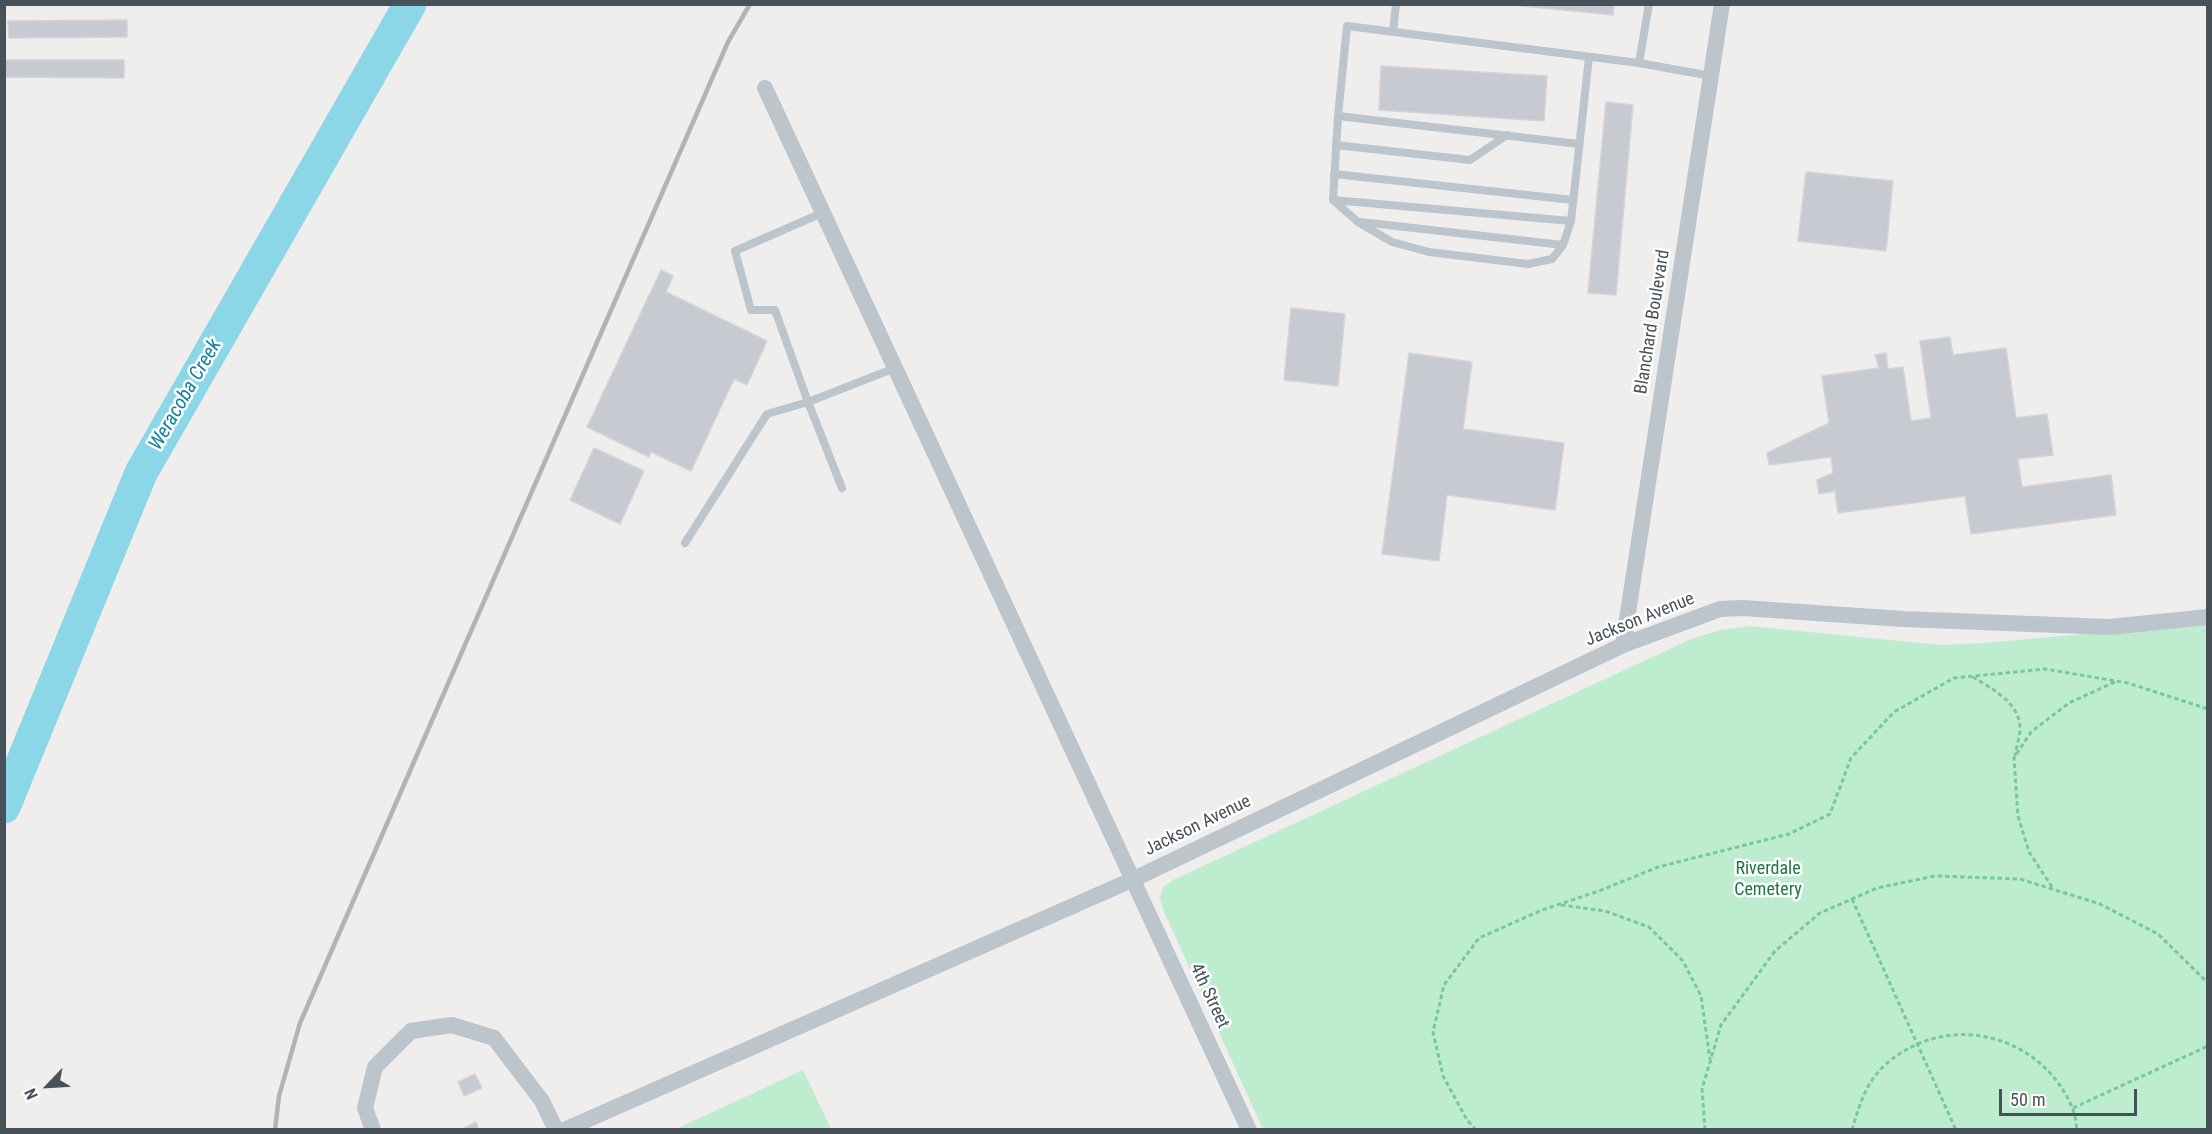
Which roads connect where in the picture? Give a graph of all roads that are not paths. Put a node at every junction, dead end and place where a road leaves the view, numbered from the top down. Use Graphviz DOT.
graph roads {
  1 [pos="1396,4"];
  2 [pos="1649,4"];
  3 [pos="1722,4"];
  4 [pos="1393,32"];
  5 [pos="1589,57"];
  6 [pos="1639,63"];
  7 [pos="1711,76"];
  8 [pos="765,88"];
  9 [pos="1338,116"];
  10 [pos="1507,135"];
  11 [pos="1579,144"];
  12 [pos="1336,145"];
  13 [pos="1334,174"];
  14 [pos="1333,200"];
  15 [pos="1573,200"];
  16 [pos="822,213"];
  17 [pos="1571,221"];
  18 [pos="1358,222"];
  19 [pos="1563,245"];
  20 [pos="896,368"];
  21 [pos="808,402"];
  22 [pos="842,488"];
  23 [pos="685,543"];
  24 [pos="2208,617"];
  25 [pos="1623,645"];
  26 [pos="1134,879"];
  27 [pos="373,1130"];
  28 [pos="556,1130"];
  29 [pos="564,1130"];
  30 [pos="1249,1130"];
  1 -- 4 [label="lane"];
  2 -- 6 [label="lane"];
  3 -- 7 [label="street, Blanchard Boulevard"];
  4 -- 5 [label="lane"];
  4 -- 9 [label="lane"];
  5 -- 6 [label="lane"];
  5 -- 11 [label="lane"];
  6 -- 7 [label="lane"];
  7 -- 25 [label="street, Blanchard Boulevard"];
  8 -- 16 [label="street, 4th Street"];
  9 -- 10 [label="lane"];
  9 -- 12 [label="lane"];
  10 -- 11 [label="lane"];
  10 -- 12 [label="lane"];
  11 -- 15 [label="lane"];
  12 -- 13 [label="lane"];
  13 -- 14 [label="lane"];
  13 -- 15 [label="lane"];
  14 -- 17 [label="lane"];
  14 -- 18 [label="lane"];
  15 -- 17 [label="lane"];
  16 -- 20 [label="street, 4th Street"];
  16 -- 21 [label="lane"];
  17 -- 19 [label="lane"];
  18 -- 19 [label="lane"];
  18 -- 19 [label="lane"];
  20 -- 21 [label="lane"];
  20 -- 26 [label="street, 4th Street"];
  21 -- 22 [label="lane"];
  21 -- 23 [label="lane"];
  24 -- 25 [label="street, Jackson Avenue"];
  25 -- 26 [label="street, Jackson Avenue"];
  26 -- 29 [label="street, Jackson Avenue"];
  26 -- 30 [label="street, 4th Street"];
  27 -- 28 [label="street"];
}
